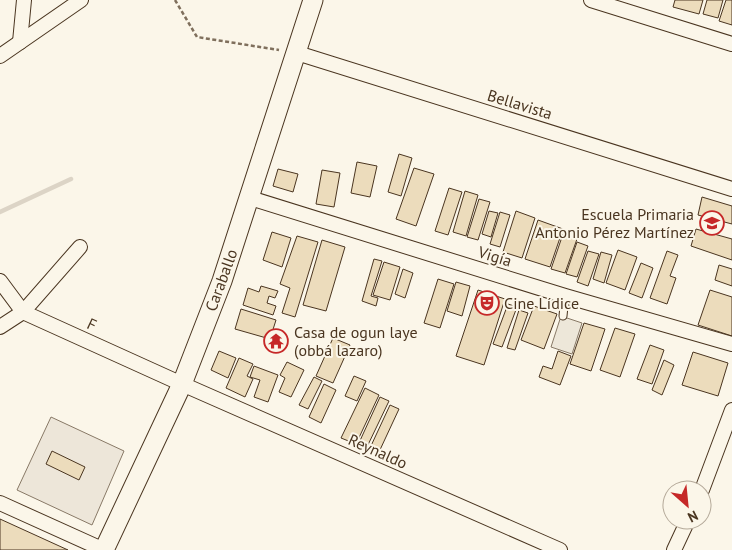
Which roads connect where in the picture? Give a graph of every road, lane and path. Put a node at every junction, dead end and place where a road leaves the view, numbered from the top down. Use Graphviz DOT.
graph roads {
  1 [pos="24,0"];
  2 [pos="80,0"];
  3 [pos="175,0"];
  4 [pos="314,0"];
  5 [pos="591,0"];
  6 [pos="20,42"];
  7 [pos="732,44"];
  8 [pos="297,53"];
  9 [pos="0,56"];
  10 [pos="732,189"];
  11 [pos="250,198"];
  12 [pos="80,247"];
  13 [pos="0,281"];
  14 [pos="565,296"];
  15 [pos="23,312"];
  16 [pos="563,316"];
  17 [pos="0,327"];
  18 [pos="732,344"];
  19 [pos="182,384"];
  20 [pos="732,410"];
  21 [pos="706,480"];
  22 [pos="0,503"];
  23 [pos="683,530"];
  24 [pos="104,550"];
  25 [pos="560,550"];
  26 [pos="674,550"];
  1 -- 6 [label="street"];
  2 -- 6 [label="street"];
  3 -- 8 [label="path"];
  4 -- 8 [label="street, Caraballo"];
  5 -- 7 [label="street"];
  6 -- 9 [label="street"];
  8 -- 10 [label="street, Bellavista"];
  8 -- 11 [label="street, Caraballo"];
  11 -- 14 [label="street, Vigía"];
  11 -- 19 [label="street, Caraballo"];
  12 -- 15 [label="street"];
  13 -- 15 [label="street, F"];
  14 -- 16 [label="lane"];
  14 -- 18 [label="street, Vigía"];
  15 -- 17 [label="street"];
  15 -- 19 [label="street, F"];
  19 -- 24 [label="street, Caraballo"];
  19 -- 25 [label="street, Reynaldo"];
  20 -- 21 [label="street"];
  22 -- 24 [label="street"];
  23 -- 26 [label="street"];
}
